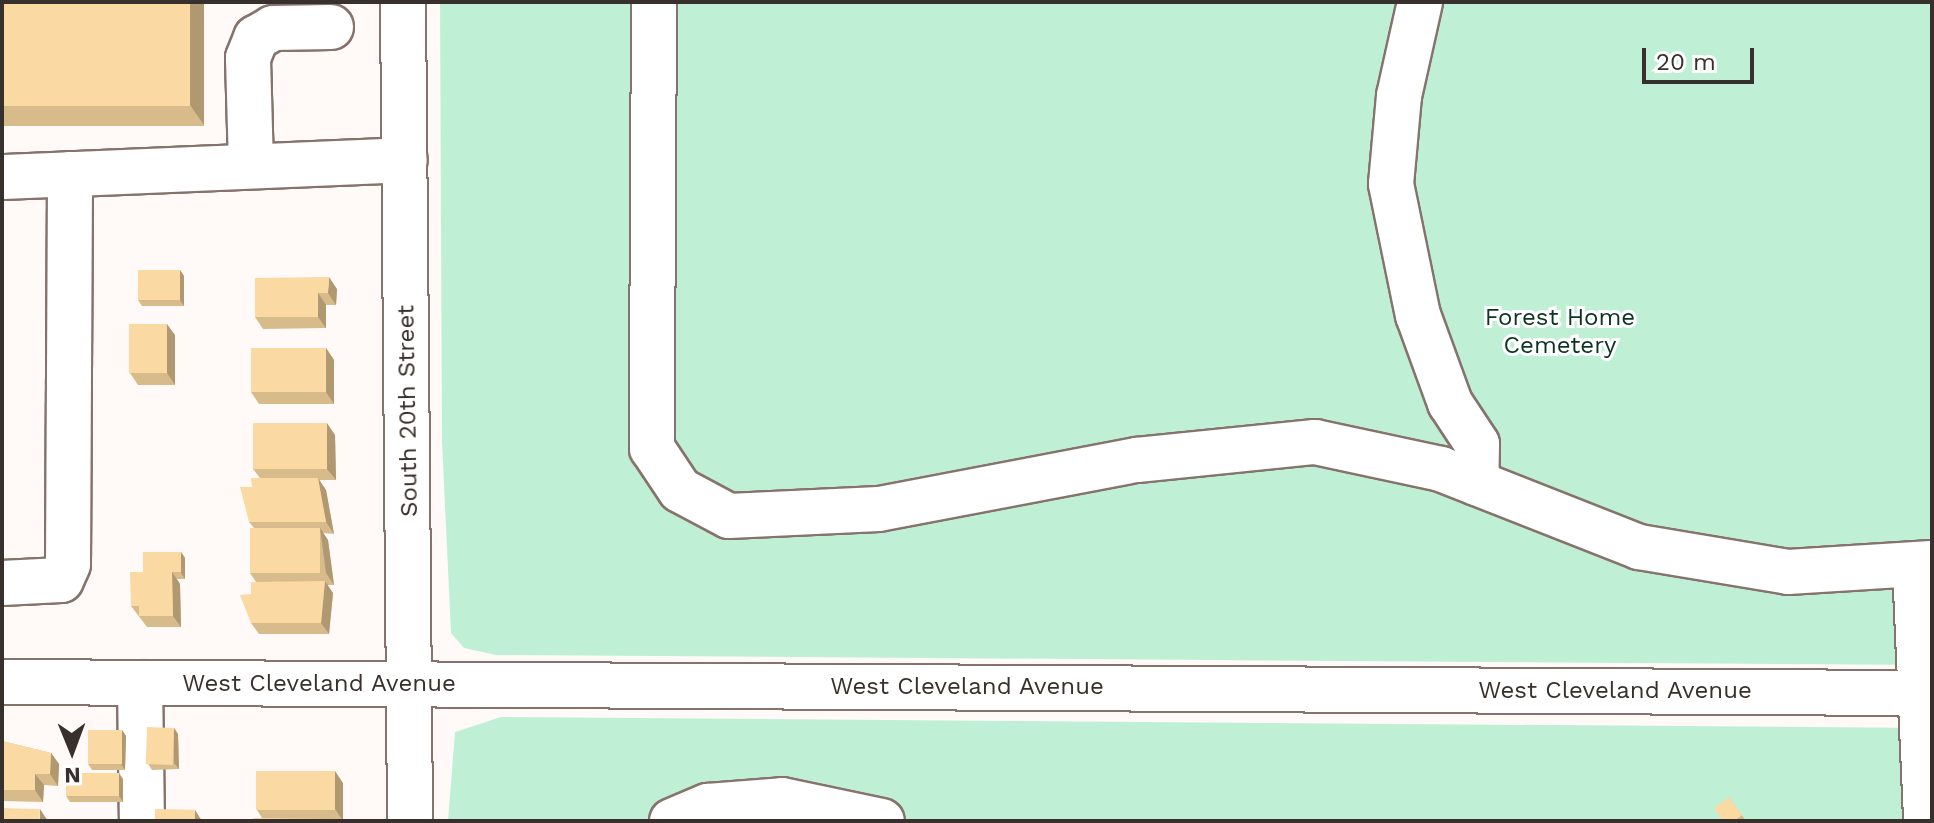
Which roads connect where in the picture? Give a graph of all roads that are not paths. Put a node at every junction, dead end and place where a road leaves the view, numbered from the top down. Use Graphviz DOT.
graph roads {
  1 [pos="403,2"];
  2 [pos="654,2"];
  3 [pos="1420,2"];
  4 [pos="331,27"];
  5 [pos="405,160"];
  6 [pos="251,166"];
  7 [pos="70,174"];
  8 [pos="2,177"];
  9 [pos="1476,483"];
  10 [pos="1924,564"];
  11 [pos="2,583"];
  12 [pos="2,682"];
  13 [pos="140,683"];
  14 [pos="410,684"];
  15 [pos="1925,693"];
  16 [pos="142,821"];
  17 [pos="410,821"];
  18 [pos="672,821"];
  19 [pos="882,821"];
  20 [pos="1926,821"];
  1 -- 5 [label="street, South 20th Street"];
  2 -- 9 [label="street"];
  3 -- 9 [label="street"];
  4 -- 6 [label="street"];
  5 -- 6 [label="street"];
  5 -- 14 [label="street, South 20th Street"];
  6 -- 7 [label="street"];
  7 -- 8 [label="street"];
  7 -- 11 [label="street"];
  9 -- 10 [label="street"];
  10 -- 15 [label="street"];
  12 -- 13 [label="street, West Cleveland Avenue"];
  13 -- 14 [label="street, West Cleveland Avenue"];
  13 -- 16 [label="street"];
  14 -- 15 [label="street, West Cleveland Avenue"];
  14 -- 17 [label="street, South 20th Street"];
  15 -- 20 [label="street"];
  18 -- 19 [label="street"];
}
